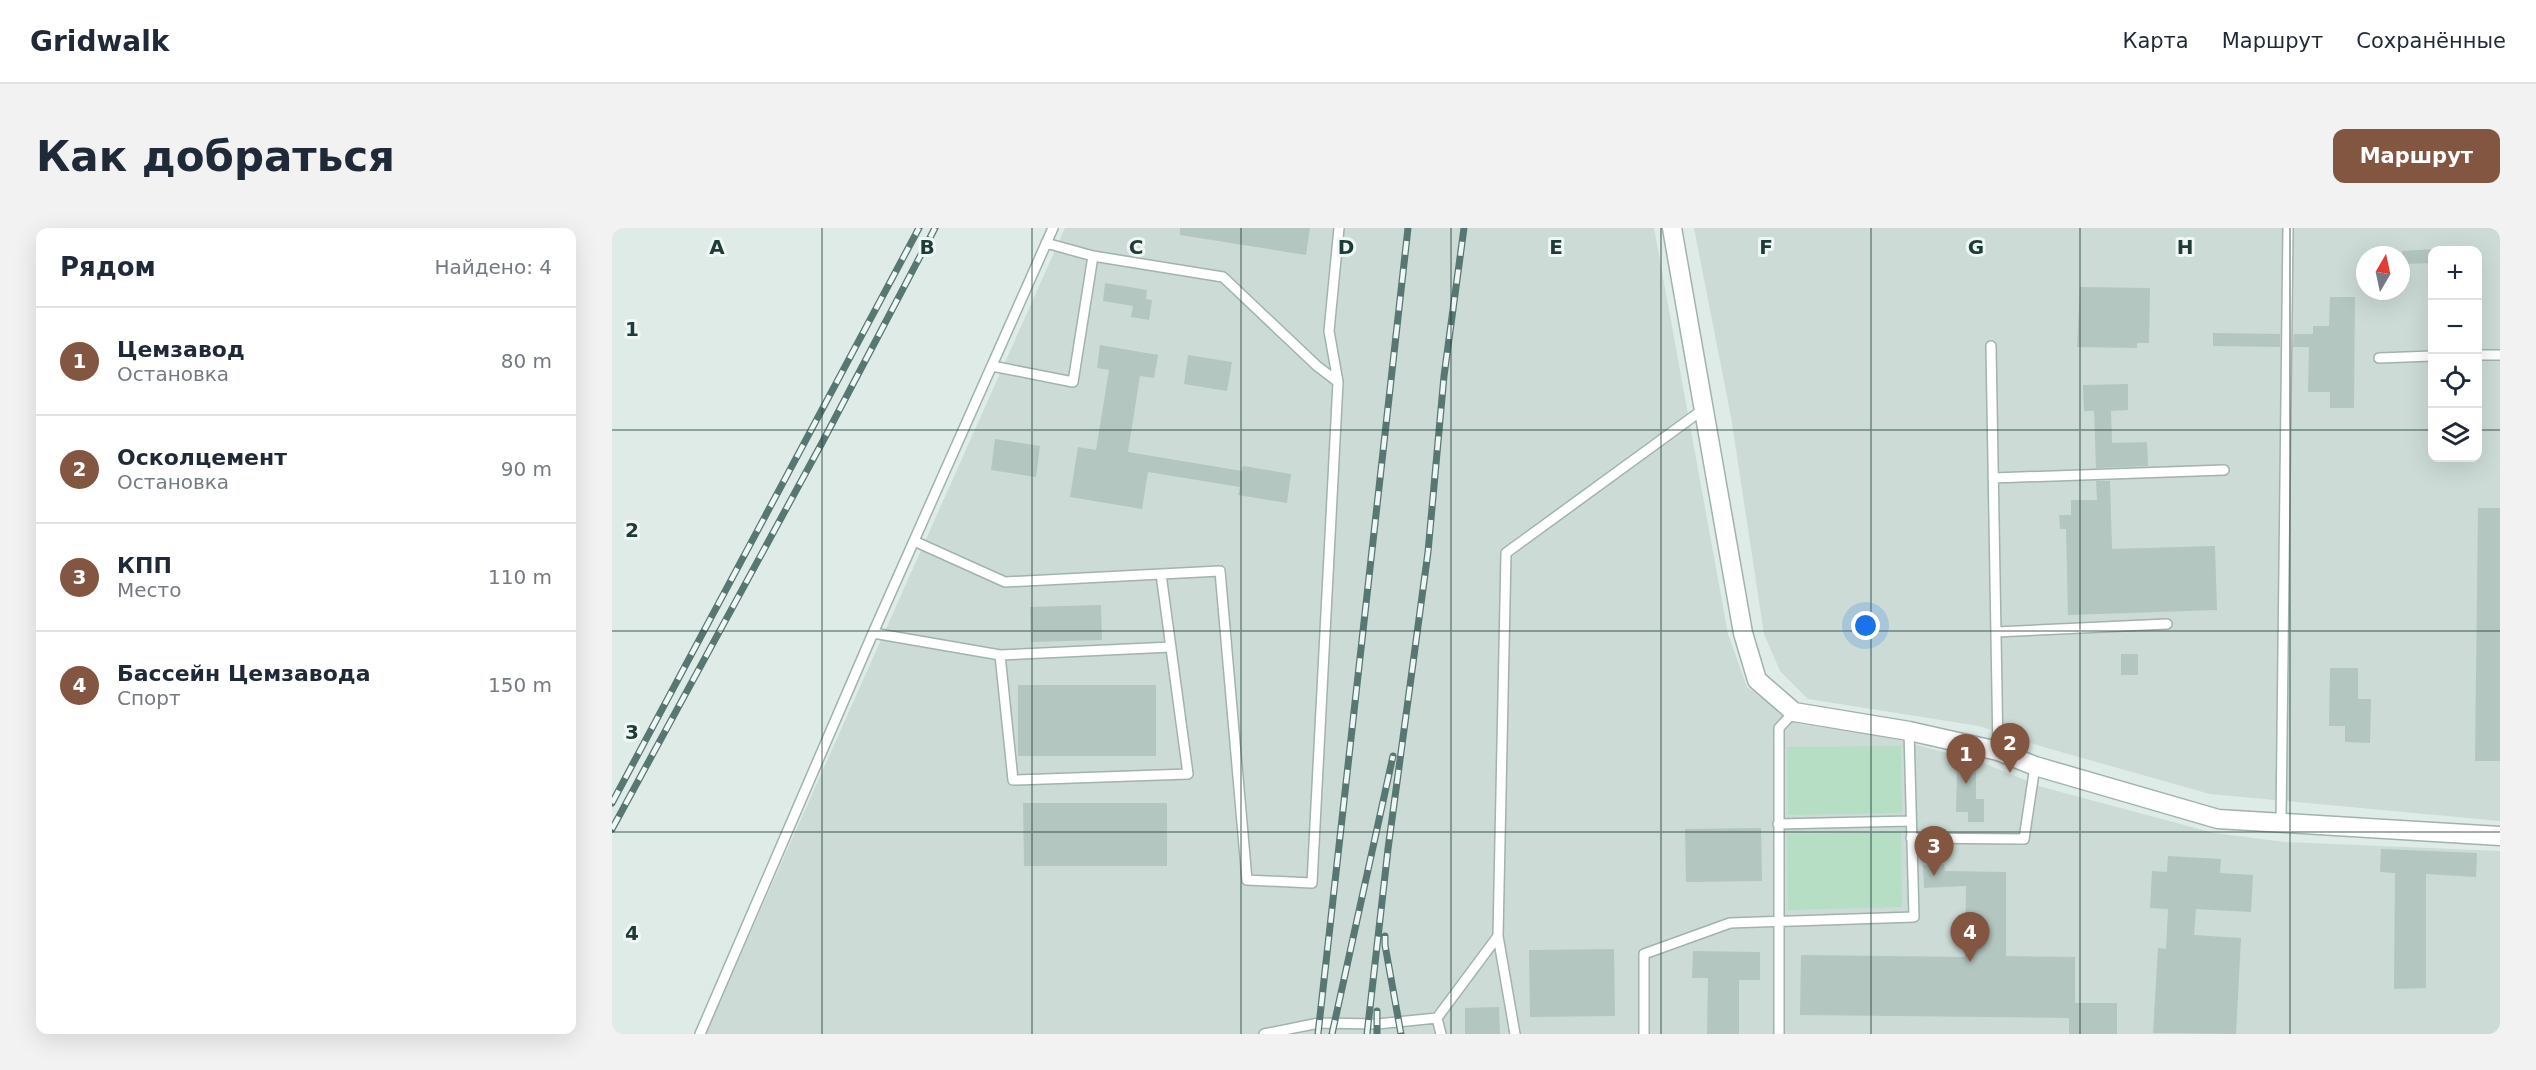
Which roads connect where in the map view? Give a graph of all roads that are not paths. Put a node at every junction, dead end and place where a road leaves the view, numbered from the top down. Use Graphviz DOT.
graph roads {
  1 [pos="1053,228"];
  2 [pos="1339,228"];
  3 [pos="1671,228"];
  4 [pos="2288,228"];
  5 [pos="1046,243"];
  6 [pos="1093,256"];
  7 [pos="1991,346"];
  8 [pos="2482,355"];
  9 [pos="2500,355"];
  10 [pos="2428,356"];
  11 [pos="2379,358"];
  12 [pos="992,366"];
  13 [pos="1338,382"];
  14 [pos="1705,408"];
  15 [pos="2224,470"];
  16 [pos="1993,478"];
  17 [pos="914,541"];
  18 [pos="1161,574"];
  19 [pos="2167,624"];
  20 [pos="1996,632"];
  21 [pos="873,633"];
  22 [pos="1171,647"];
  23 [pos="1000,655"];
  24 [pos="1794,712"];
  25 [pos="1909,730"];
  26 [pos="1998,752"];
  27 [pos="2035,766"];
  28 [pos="1910,821"];
  29 [pos="2281,822"];
  30 [pos="1778,824"];
  31 [pos="2500,836"];
  32 [pos="1911,838"];
  33 [pos="1778,921"];
  34 [pos="1498,936"];
  35 [pos="1437,1018"];
  36 [pos="700,1034"];
  37 [pos="1264,1034"];
  38 [pos="1441,1034"];
  39 [pos="1515,1034"];
  40 [pos="1644,1034"];
  41 [pos="1779,1034"];
  1 -- 5 [label="lane"];
  2 -- 13 [label="lane"];
  3 -- 14 [label="street"];
  4 -- 29 [label="lane"];
  5 -- 6 [label="lane"];
  5 -- 12 [label="lane"];
  6 -- 12 [label="lane"];
  6 -- 13 [label="lane"];
  7 -- 16 [label="lane"];
  8 -- 9 [label="lane"];
  10 -- 11 [label="lane"];
  12 -- 17 [label="lane"];
  13 -- 18 [label="lane"];
  14 -- 24 [label="street"];
  14 -- 34 [label="lane"];
  15 -- 16 [label="lane"];
  16 -- 20 [label="lane"];
  17 -- 18 [label="lane"];
  17 -- 21 [label="lane"];
  18 -- 22 [label="lane"];
  19 -- 20 [label="lane"];
  20 -- 26 [label="lane"];
  21 -- 23 [label="lane"];
  21 -- 36 [label="lane"];
  22 -- 23 [label="lane"];
  22 -- 23 [label="lane"];
  24 -- 25 [label="street"];
  24 -- 30 [label="lane"];
  25 -- 26 [label="street"];
  25 -- 28 [label="lane"];
  26 -- 27 [label="street"];
  27 -- 29 [label="street"];
  27 -- 32 [label="lane"];
  28 -- 30 [label="lane"];
  28 -- 32 [label="lane"];
  29 -- 31 [label="street"];
  30 -- 33 [label="lane"];
  32 -- 33 [label="lane"];
  33 -- 40 [label="lane"];
  33 -- 41 [label="lane"];
  34 -- 35 [label="lane"];
  34 -- 39 [label="lane"];
  35 -- 37 [label="lane"];
  35 -- 38 [label="lane"];
}
